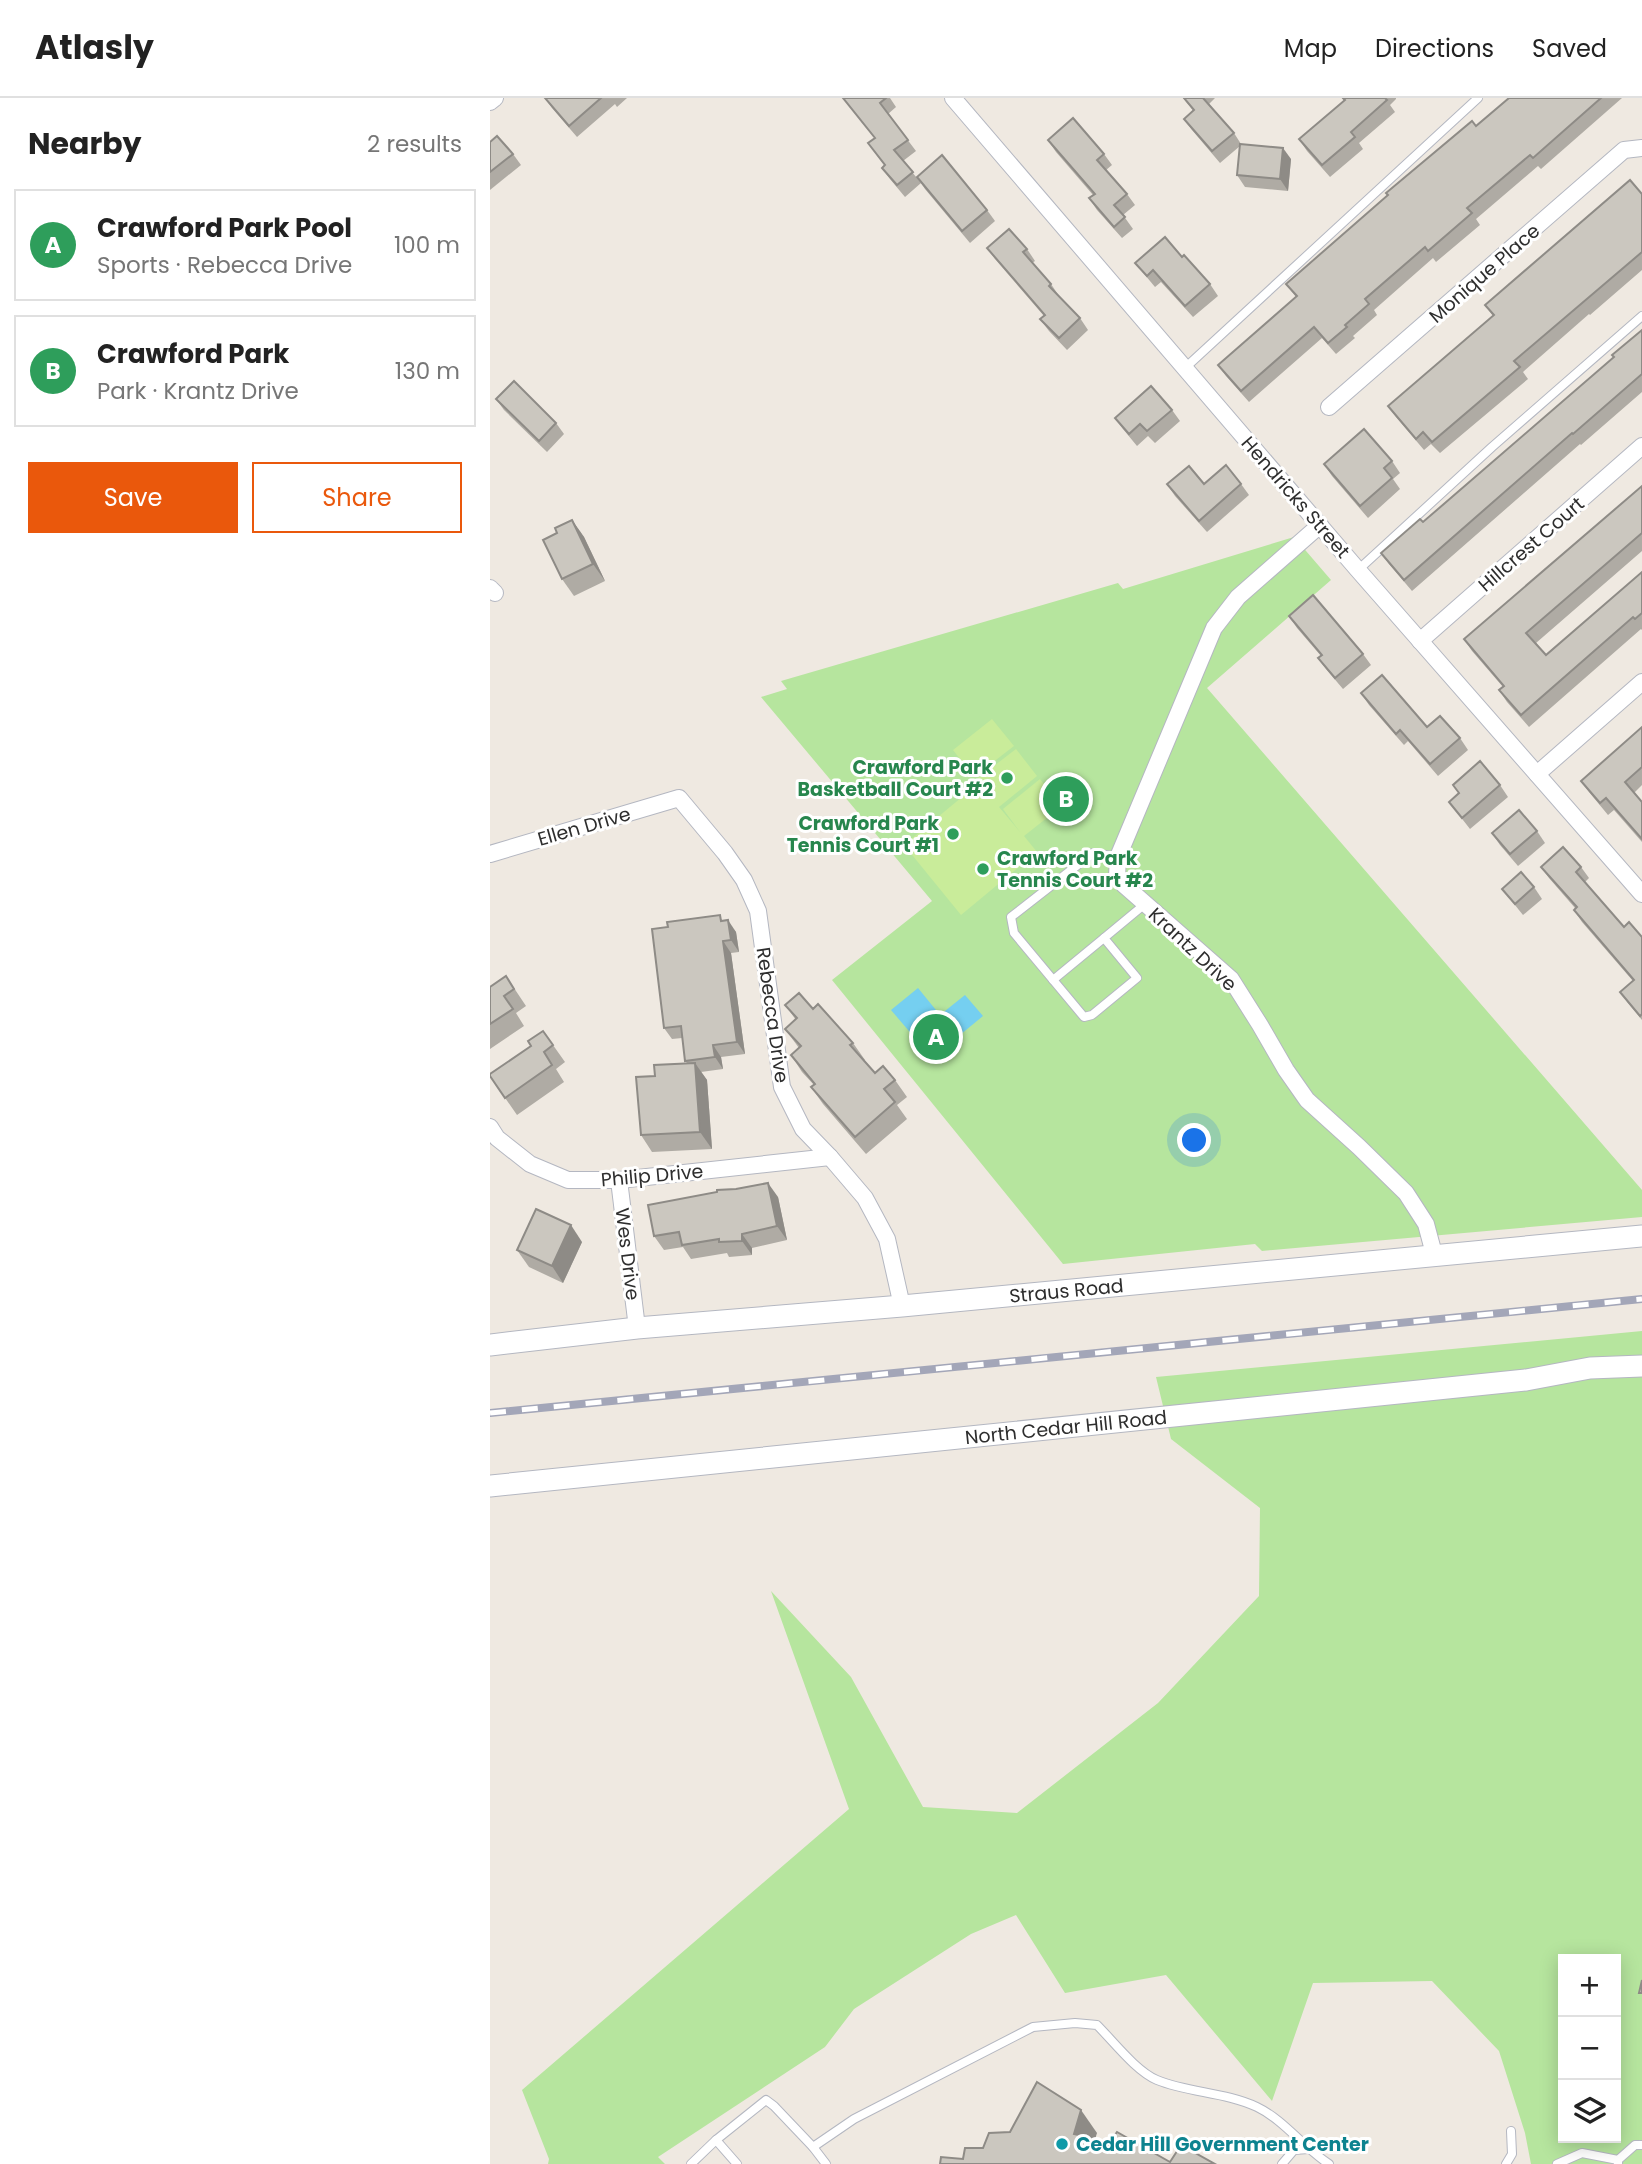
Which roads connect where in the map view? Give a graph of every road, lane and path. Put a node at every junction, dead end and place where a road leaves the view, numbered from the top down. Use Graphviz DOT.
graph roads {
  1 [pos="495,98"];
  2 [pos="953,98"];
  3 [pos="1478,98"];
  4 [pos="490,102"];
  5 [pos="1642,148"];
  6 [pos="1642,316"];
  7 [pos="1185,368"];
  8 [pos="1329,407"];
  9 [pos="1642,446"];
  10 [pos="1320,525"];
  11 [pos="1358,570"];
  12 [pos="1420,641"];
  13 [pos="1642,682"];
  14 [pos="1537,774"];
  15 [pos="679,798"];
  16 [pos="490,854"];
  17 [pos="1118,857"];
  18 [pos="1642,894"];
  19 [pos="1145,904"];
  20 [pos="1104,938"];
  21 [pos="1053,980"];
  22 [pos="490,1127"];
  23 [pos="831,1157"];
  24 [pos="619,1180"];
  25 [pos="1642,1236"];
  26 [pos="1434,1254"];
  27 [pos="902,1306"];
  28 [pos="637,1328"];
  29 [pos="490,1345"];
  30 [pos="1642,1366"];
  31 [pos="490,1486"];
  32 [pos="1511,2131"];
  33 [pos="716,2140"];
  34 [pos="1642,2145"];
  35 [pos="813,2147"];
  36 [pos="1309,2150"];
  37 [pos="1618,2162"];
  38 [pos="691,2164"];
  39 [pos="737,2164"];
  40 [pos="826,2164"];
  41 [pos="1282,2164"];
  42 [pos="1329,2164"];
  43 [pos="1506,2164"];
  44 [pos="1557,2164"];
  1 -- 4 [label="street"];
  2 -- 7 [label="street, Hendricks Street"];
  3 -- 7 [label="lane"];
  5 -- 8 [label="street, Monique Place"];
  6 -- 11 [label="lane"];
  7 -- 10 [label="street, Hendricks Street"];
  9 -- 12 [label="street, Hillcrest Court"];
  10 -- 11 [label="street, Hendricks Street"];
  10 -- 17 [label="street"];
  11 -- 12 [label="street, Hendricks Street"];
  12 -- 14 [label="street, Hendricks Street"];
  13 -- 14 [label="street"];
  14 -- 18 [label="street, Hendricks Street"];
  15 -- 16 [label="street, Ellen Drive"];
  15 -- 23 [label="street, Rebecca Drive"];
  17 -- 19 [label="street, Krantz Drive"];
  17 -- 21 [label="lane"];
  19 -- 20 [label="lane"];
  19 -- 26 [label="street, Krantz Drive"];
  20 -- 21 [label="lane"];
  20 -- 21 [label="lane"];
  22 -- 24 [label="street, Philip Drive"];
  23 -- 24 [label="street, Philip Drive"];
  23 -- 27 [label="street, Rebecca Drive"];
  24 -- 28 [label="street, Wes Drive"];
  25 -- 26 [label="street, Straus Road"];
  26 -- 27 [label="street, Straus Road"];
  27 -- 28 [label="street, Straus Road"];
  28 -- 29 [label="street, Straus Road"];
  30 -- 31 [label="street, North Cedar Hill Road"];
  32 -- 43 [label="lane"];
  33 -- 35 [label="lane"];
  33 -- 38 [label="lane"];
  33 -- 39 [label="lane"];
  34 -- 37 [label="lane"];
  35 -- 36 [label="lane"];
  35 -- 40 [label="lane"];
  36 -- 41 [label="lane"];
  36 -- 42 [label="lane"];
  37 -- 44 [label="lane"];
}
